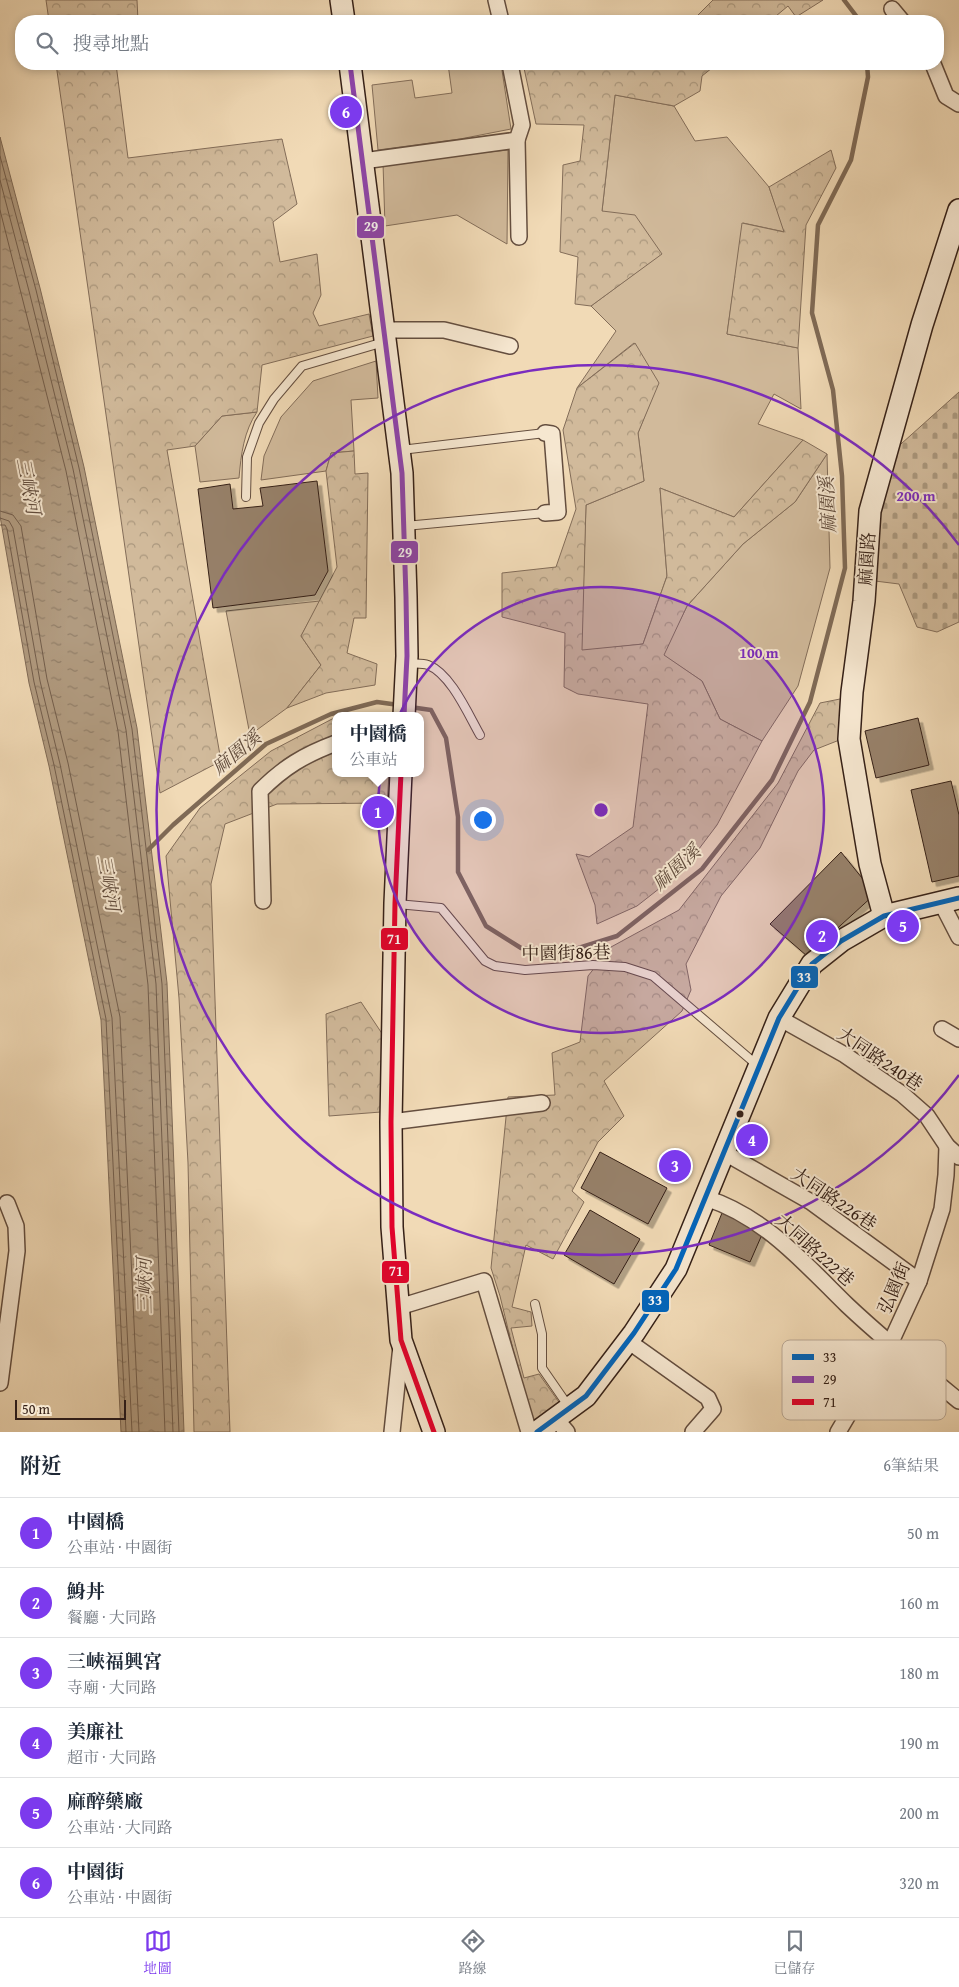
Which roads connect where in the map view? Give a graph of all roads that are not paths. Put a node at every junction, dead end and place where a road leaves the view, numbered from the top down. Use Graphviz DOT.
graph roads {
  1 [pos="341,0"];
  2 [pos="496,0"];
  3 [pos="892,9"];
  4 [pos="343,15"];
  5 [pos="500,15"];
  6 [pos="897,15"];
  7 [pos="351,70"];
  8 [pos="511,70"];
  9 [pos="935,70"];
  10 [pos="959,104"];
  11 [pos="517,140"];
  12 [pos="363,161"];
  13 [pos="959,210"];
  14 [pos="519,237"];
  15 [pos="385,336"];
  16 [pos="510,346"];
  17 [pos="545,434"];
  18 [pos="399,450"];
  19 [pos="246,497"];
  20 [pos="545,513"];
  21 [pos="404,526"];
  22 [pos="406,660"];
  23 [pos="404,712"];
  24 [pos="480,734"];
  25 [pos="332,744"];
  26 [pos="401,777"];
  27 [pos="950,900"];
  28 [pos="263,902"];
  29 [pos="395,903"];
  30 [pos="884,916"];
  31 [pos="959,938"];
  32 [pos="779,1018"];
  33 [pos="942,1030"];
  34 [pos="723,1036"];
  35 [pos="959,1039"];
  36 [pos="716,1042"];
  37 [pos="759,1067"];
  38 [pos="542,1103"];
  39 [pos="391,1122"];
  40 [pos="953,1144"];
  41 [pos="724,1153"];
  42 [pos="959,1157"];
  43 [pos="706,1198"];
  44 [pos="4,1203"];
  45 [pos="919,1281"];
  46 [pos="535,1304"];
  47 [pos="399,1307"];
  48 [pos="401,1340"];
  49 [pos="886,1340"];
  50 [pos="892,1340"];
  51 [pos="628,1341"];
  52 [pos="2,1344"];
  53 [pos="0,1383"];
  54 [pos="946,1391"];
  55 [pos="959,1402"];
  56 [pos="564,1420"];
  57 [pos="845,1420"];
  58 [pos="392,1432"];
  59 [pos="434,1432"];
  60 [pos="529,1432"];
  61 [pos="537,1432"];
  62 [pos="693,1432"];
  63 [pos="838,1432"];
  1 -- 4 [label="street"];
  2 -- 5 [label="street"];
  3 -- 6 [label="street"];
  7 -- 12 [label="street"];
  8 -- 11 [label="street"];
  9 -- 10 [label="street"];
  11 -- 12 [label="street"];
  11 -- 14 [label="street"];
  12 -- 15 [label="street"];
  13 -- 30 [label="street, 麻園路"];
  15 -- 16 [label="street"];
  15 -- 18 [label="street"];
  15 -- 19 [label="lane"];
  17 -- 18 [label="lane"];
  17 -- 20 [label="street"];
  18 -- 21 [label="street"];
  20 -- 21 [label="lane"];
  21 -- 22 [label="street"];
  22 -- 23 [label="street"];
  22 -- 24 [label="lane"];
  25 -- 28 [label="street"];
  26 -- 29 [label="street"];
  27 -- 30 [label="street"];
  27 -- 31 [label="street"];
  29 -- 34 [label="lane, 中園街86巷"];
  29 -- 39 [label="street"];
  30 -- 32 [label="street"];
  32 -- 37 [label="street"];
  32 -- 40 [label="street, 大同路240巷"];
  33 -- 35 [label="street"];
  34 -- 36 [label="lane"];
  34 -- 37 [label="lane, 中園街86巷"];
  37 -- 41 [label="street"];
  38 -- 39 [label="street"];
  39 -- 47 [label="street"];
  40 -- 42 [label="street, 大同路240巷"];
  40 -- 45 [label="street, 弘園街"];
  41 -- 43 [label="street"];
  41 -- 45 [label="street, 大同路226巷"];
  43 -- 49 [label="street, 大同路222巷"];
  43 -- 51 [label="street"];
  44 -- 52 [label="street"];
  45 -- 50 [label="street, 弘園街"];
  46 -- 56 [label="lane"];
  47 -- 48 [label="street"];
  47 -- 60 [label="street"];
  48 -- 58 [label="street"];
  48 -- 59 [label="street"];
  51 -- 56 [label="street"];
  51 -- 62 [label="street"];
  52 -- 53 [label="street"];
  54 -- 55 [label="street, 大同路222巷"];
  56 -- 61 [label="street"];
  57 -- 63 [label="street, 弘園街"];
}
